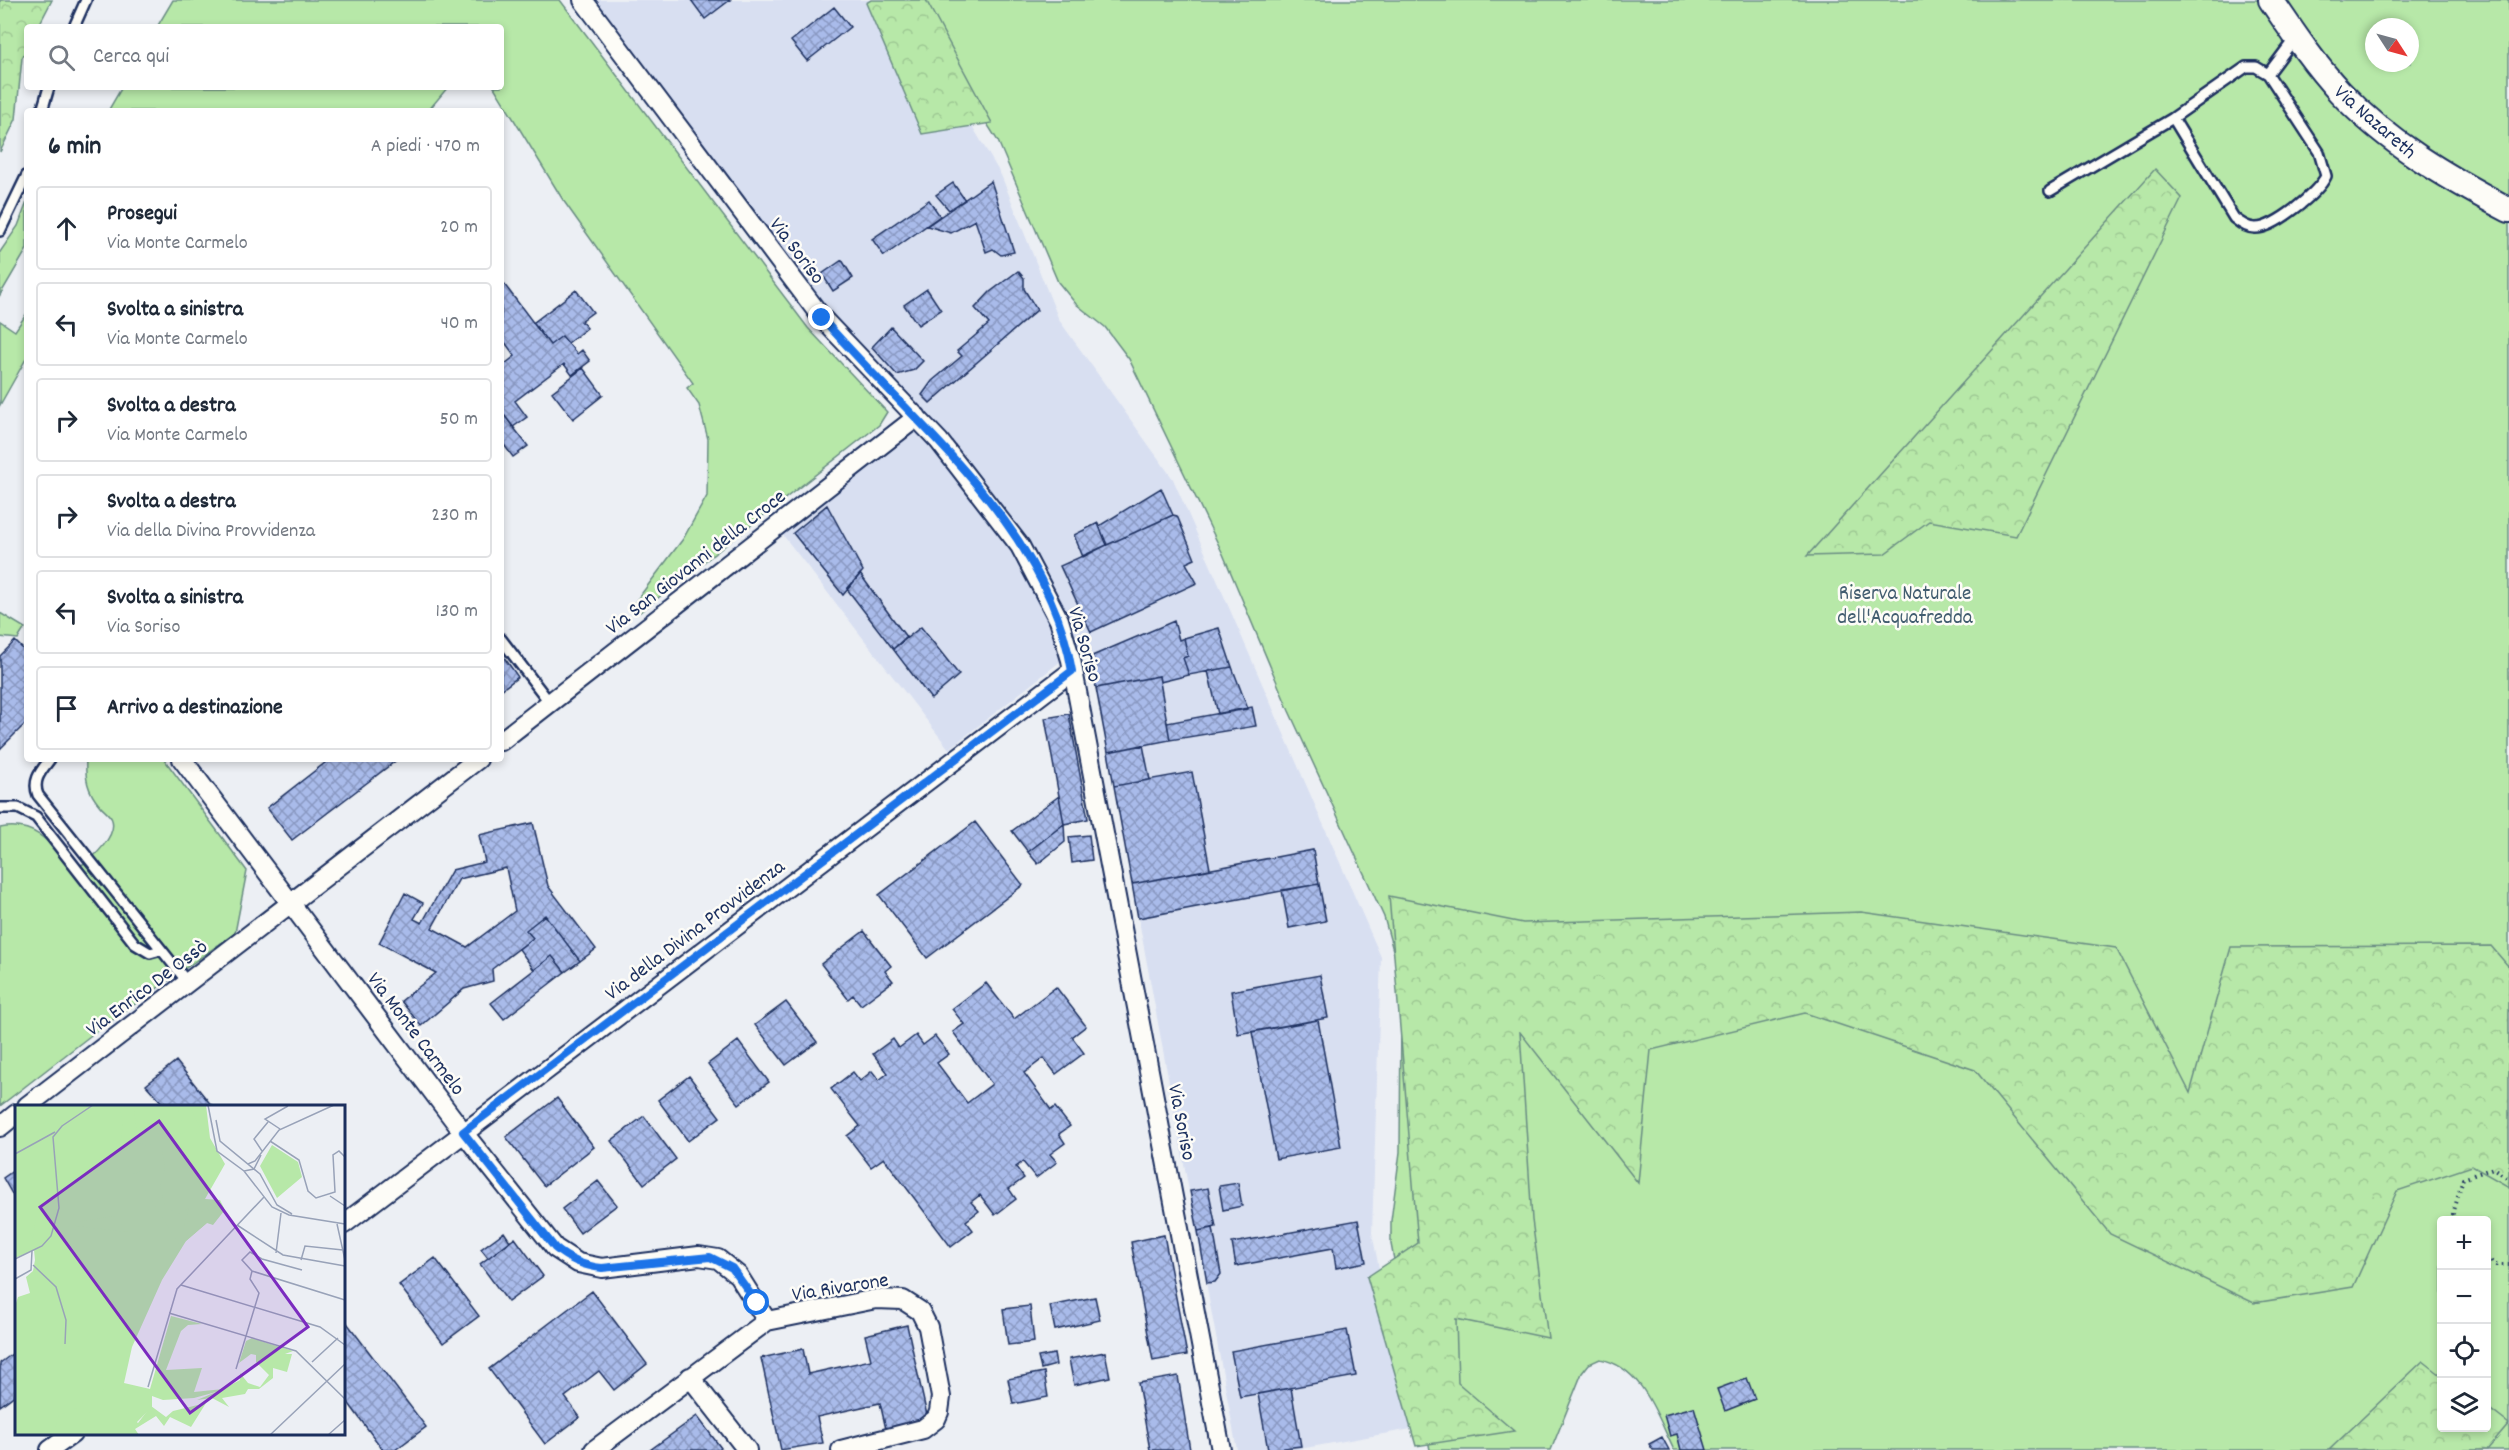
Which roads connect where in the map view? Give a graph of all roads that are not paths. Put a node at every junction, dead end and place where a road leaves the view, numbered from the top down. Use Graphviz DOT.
graph roads {
  1 [pos="86,0"];
  2 [pos="583,0"];
  3 [pos="2271,0"];
  4 [pos="75,24"];
  5 [pos="2296,36"];
  6 [pos="2268,75"];
  7 [pos="48,90"];
  8 [pos="43,108"];
  9 [pos="2173,118"];
  10 [pos="24,181"];
  11 [pos="2050,191"];
  12 [pos="2509,210"];
  13 [pos="0,231"];
  14 [pos="917,417"];
  15 [pos="504,643"];
  16 [pos="1072,671"];
  17 [pos="550,703"];
  18 [pos="504,739"];
  19 [pos="48,762"];
  20 [pos="184,762"];
  21 [pos="473,762"];
  22 [pos="0,808"];
  23 [pos="292,904"];
  24 [pos="161,950"];
  25 [pos="188,984"];
  26 [pos="30,1105"];
  27 [pos="15,1115"];
  28 [pos="0,1127"];
  29 [pos="463,1132"];
  30 [pos="345,1223"];
  31 [pos="767,1321"];
  32 [pos="690,1377"];
  33 [pos="71,1435"];
  34 [pos="50,1450"];
  35 [pos="594,1450"];
  36 [pos="747,1450"];
  37 [pos="841,1450"];
  38 [pos="1221,1450"];
  1 -- 4 [label="lane"];
  2 -- 14 [label="street, Via Soriso"];
  3 -- 5 [label="street, Via Nazareth"];
  5 -- 6 [label="lane"];
  5 -- 12 [label="street, Via Nazareth"];
  6 -- 9 [label="lane"];
  6 -- 9 [label="lane"];
  7 -- 8 [label="lane"];
  9 -- 11 [label="lane"];
  10 -- 13 [label="lane"];
  14 -- 16 [label="street, Via Soriso"];
  14 -- 17 [label="street, Via San Giovanni della Croce"];
  15 -- 17 [label="lane"];
  16 -- 29 [label="street, Via della Divina Provvidenza"];
  16 -- 38 [label="street, Via Soriso"];
  17 -- 18 [label="street, Via San Giovanni della Croce"];
  19 -- 24 [label="lane"];
  20 -- 23 [label="street, Via Monte Carmelo"];
  21 -- 23 [label="street"];
  22 -- 24 [label="lane"];
  23 -- 25 [label="street, Via Enrico De Ossò"];
  23 -- 29 [label="street, Via Monte Carmelo"];
  24 -- 25 [label="lane"];
  25 -- 26 [label="street, Via Enrico De Ossò"];
  27 -- 28 [label="street"];
  29 -- 30 [label="street, Via della Divina Provvidenza"];
  29 -- 31 [label="street, Via Monte Carmelo"];
  31 -- 32 [label="street, Via Rivarone"];
  31 -- 37 [label="street, Via Rivarone"];
  32 -- 35 [label="street, Via Rivarone"];
  32 -- 36 [label="street"];
  33 -- 34 [label="street"];
}
